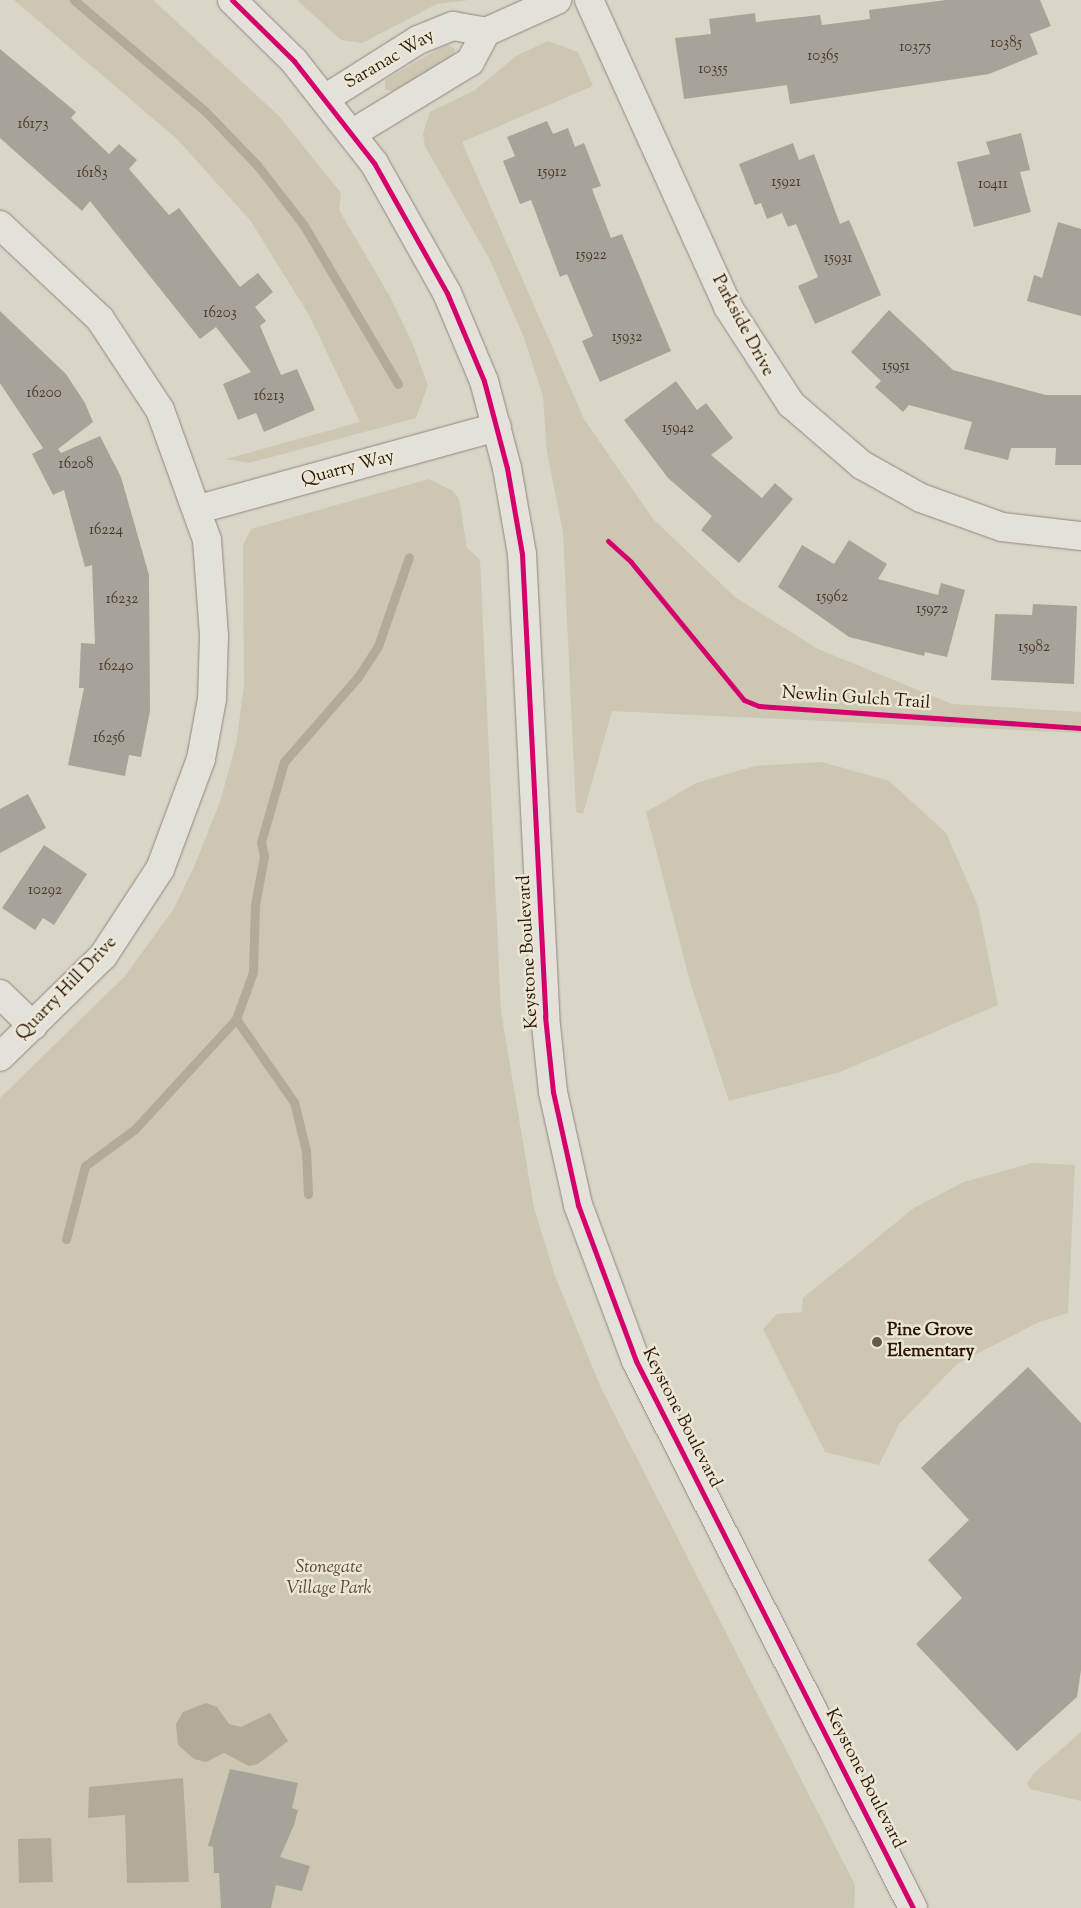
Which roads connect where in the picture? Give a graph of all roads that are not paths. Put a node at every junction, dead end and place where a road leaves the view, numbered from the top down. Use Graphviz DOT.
graph roads {
  1 [pos="232,0"];
  2 [pos="556,0"];
  3 [pos="589,0"];
  4 [pos="486,32"];
  5 [pos="326,98"];
  6 [pos="353,133"];
  7 [pos="0,225"];
  8 [pos="497,428"];
  9 [pos="199,509"];
  10 [pos="1081,536"];
  11 [pos="0,994"];
  12 [pos="32,1026"];
  13 [pos="0,1057"];
  14 [pos="914,1908"];
  1 -- 5 [label="street, Keystone Boulevard"];
  2 -- 4 [label="street"];
  3 -- 10 [label="street, Parkside Drive"];
  4 -- 5 [label="street, Saranac Way"];
  4 -- 6 [label="street"];
  5 -- 6 [label="street, Keystone Boulevard"];
  6 -- 8 [label="street, Keystone Boulevard"];
  7 -- 9 [label="street, Quarry Hill Drive"];
  8 -- 9 [label="street, Quarry Way"];
  8 -- 14 [label="street, Keystone Boulevard"];
  9 -- 12 [label="street, Quarry Hill Drive"];
  11 -- 12 [label="street"];
  12 -- 13 [label="street, Quarry Hill Drive"];
}
